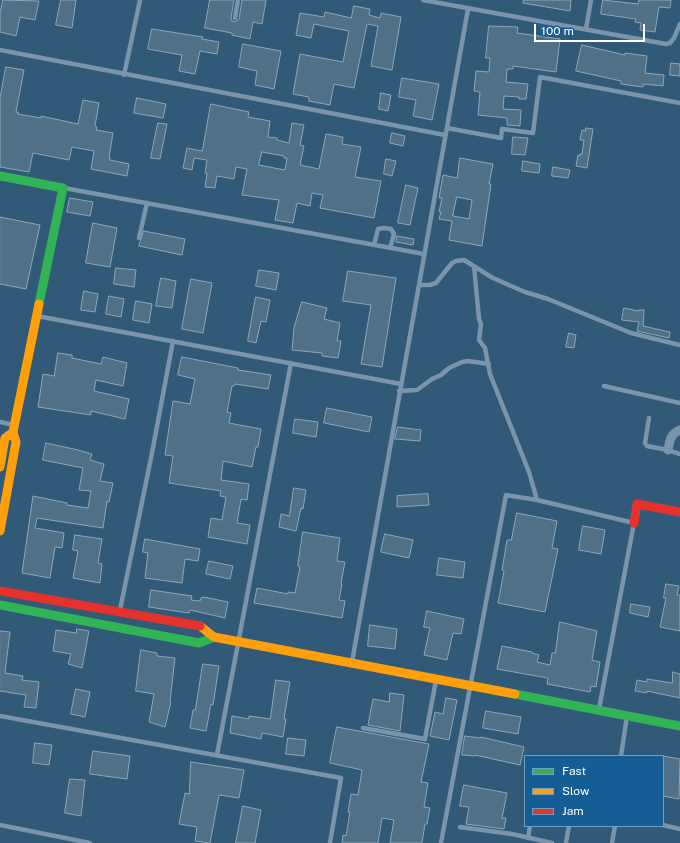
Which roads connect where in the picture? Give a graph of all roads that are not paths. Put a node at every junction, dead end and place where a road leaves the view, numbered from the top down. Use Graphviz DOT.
graph roads {
  1 [pos="140,0"];
  2 [pos="238,0"];
  3 [pos="423,0"];
  4 [pos="591,0"];
  5 [pos="468,9"];
  6 [pos="235,18"];
  7 [pos="680,24"];
  8 [pos="586,29"];
  9 [pos="0,50"];
  10 [pos="124,74"];
  11 [pos="680,103"];
  12 [pos="447,128"];
  13 [pos="445,135"];
  14 [pos="0,176"];
  15 [pos="63,188"];
  16 [pos="147,203"];
  17 [pos="138,238"];
  18 [pos="374,245"];
  19 [pos="390,248"];
  20 [pos="424,254"];
  21 [pos="474,266"];
  22 [pos="418,285"];
  23 [pos="37,316"];
  24 [pos="173,341"];
  25 [pos="680,345"];
  26 [pos="291,363"];
  27 [pos="489,364"];
  28 [pos="401,384"];
  29 [pos="604,386"];
  30 [pos="399,391"];
  31 [pos="680,403"];
  32 [pos="649,418"];
  33 [pos="0,422"];
  34 [pos="13,429"];
  35 [pos="680,430"];
  36 [pos="668,450"];
  37 [pos="680,454"];
  38 [pos="0,467"];
  39 [pos="537,500"];
  40 [pos="680,512"];
  41 [pos="634,523"];
  42 [pos="0,531"];
  43 [pos="0,591"];
  44 [pos="0,605"];
  45 [pos="119,612"];
  46 [pos="214,637"];
  47 [pos="238,642"];
  48 [pos="351,664"];
  49 [pos="436,680"];
  50 [pos="471,686"];
  51 [pos="599,711"];
  52 [pos="0,716"];
  53 [pos="627,716"];
  54 [pos="680,726"];
  55 [pos="363,728"];
  56 [pos="217,755"];
  57 [pos="621,755"];
  58 [pos="0,825"];
  59 [pos="664,826"];
  60 [pos="460,827"];
  61 [pos="530,827"];
  62 [pos="569,827"];
  63 [pos="615,827"];
  64 [pos="680,829"];
  65 [pos="528,838"];
  66 [pos="90,843"];
  67 [pos="330,843"];
  68 [pos="441,843"];
  69 [pos="552,843"];
  70 [pos="566,843"];
  71 [pos="612,843"];
  1 -- 10 [label="lane"];
  2 -- 6 [label="lane"];
  3 -- 5 [label="lane"];
  4 -- 8 [label="lane"];
  5 -- 8 [label="lane"];
  5 -- 12 [label="lane"];
  7 -- 8 [label="lane"];
  9 -- 10 [label="lane"];
  10 -- 13 [label="lane"];
  11 -- 12 [label="lane"];
  12 -- 13 [label="lane"];
  13 -- 20 [label="lane"];
  14 -- 15 [label="street"];
  15 -- 16 [label="lane"];
  15 -- 23 [label="street"];
  16 -- 17 [label="lane"];
  16 -- 18 [label="lane"];
  18 -- 19 [label="lane"];
  18 -- 19 [label="lane"];
  19 -- 20 [label="lane"];
  20 -- 22 [label="lane"];
  21 -- 22 [label="lane"];
  21 -- 25 [label="lane"];
  21 -- 27 [label="lane"];
  22 -- 28 [label="lane"];
  23 -- 24 [label="lane"];
  23 -- 34 [label="street"];
  24 -- 26 [label="lane"];
  24 -- 45 [label="lane"];
  26 -- 28 [label="lane"];
  26 -- 47 [label="lane"];
  27 -- 30 [label="lane"];
  27 -- 39 [label="lane"];
  28 -- 30 [label="lane"];
  29 -- 31 [label="lane"];
  30 -- 48 [label="lane"];
  32 -- 36 [label="lane"];
  33 -- 34 [label="lane"];
  34 -- 38 [label="street"];
  34 -- 42 [label="street"];
  35 -- 36 [label="street"];
  36 -- 37 [label="lane"];
  39 -- 41 [label="lane"];
  39 -- 50 [label="lane"];
  40 -- 41 [label="street"];
  41 -- 51 [label="lane"];
  43 -- 45 [label="street"];
  44 -- 46 [label="street"];
  45 -- 46 [label="street"];
  46 -- 47 [label="street"];
  47 -- 48 [label="street"];
  47 -- 56 [label="lane"];
  48 -- 49 [label="street"];
  49 -- 50 [label="street"];
  49 -- 55 [label="lane"];
  50 -- 51 [label="street"];
  50 -- 68 [label="lane"];
  51 -- 53 [label="street"];
  52 -- 56 [label="lane"];
  53 -- 54 [label="street"];
  53 -- 57 [label="lane"];
  56 -- 67 [label="lane"];
  58 -- 66 [label="lane"];
  59 -- 64 [label="lane"];
  60 -- 65 [label="lane"];
  61 -- 65 [label="lane"];
  62 -- 70 [label="lane"];
  63 -- 71 [label="lane"];
  65 -- 69 [label="lane"];
}
